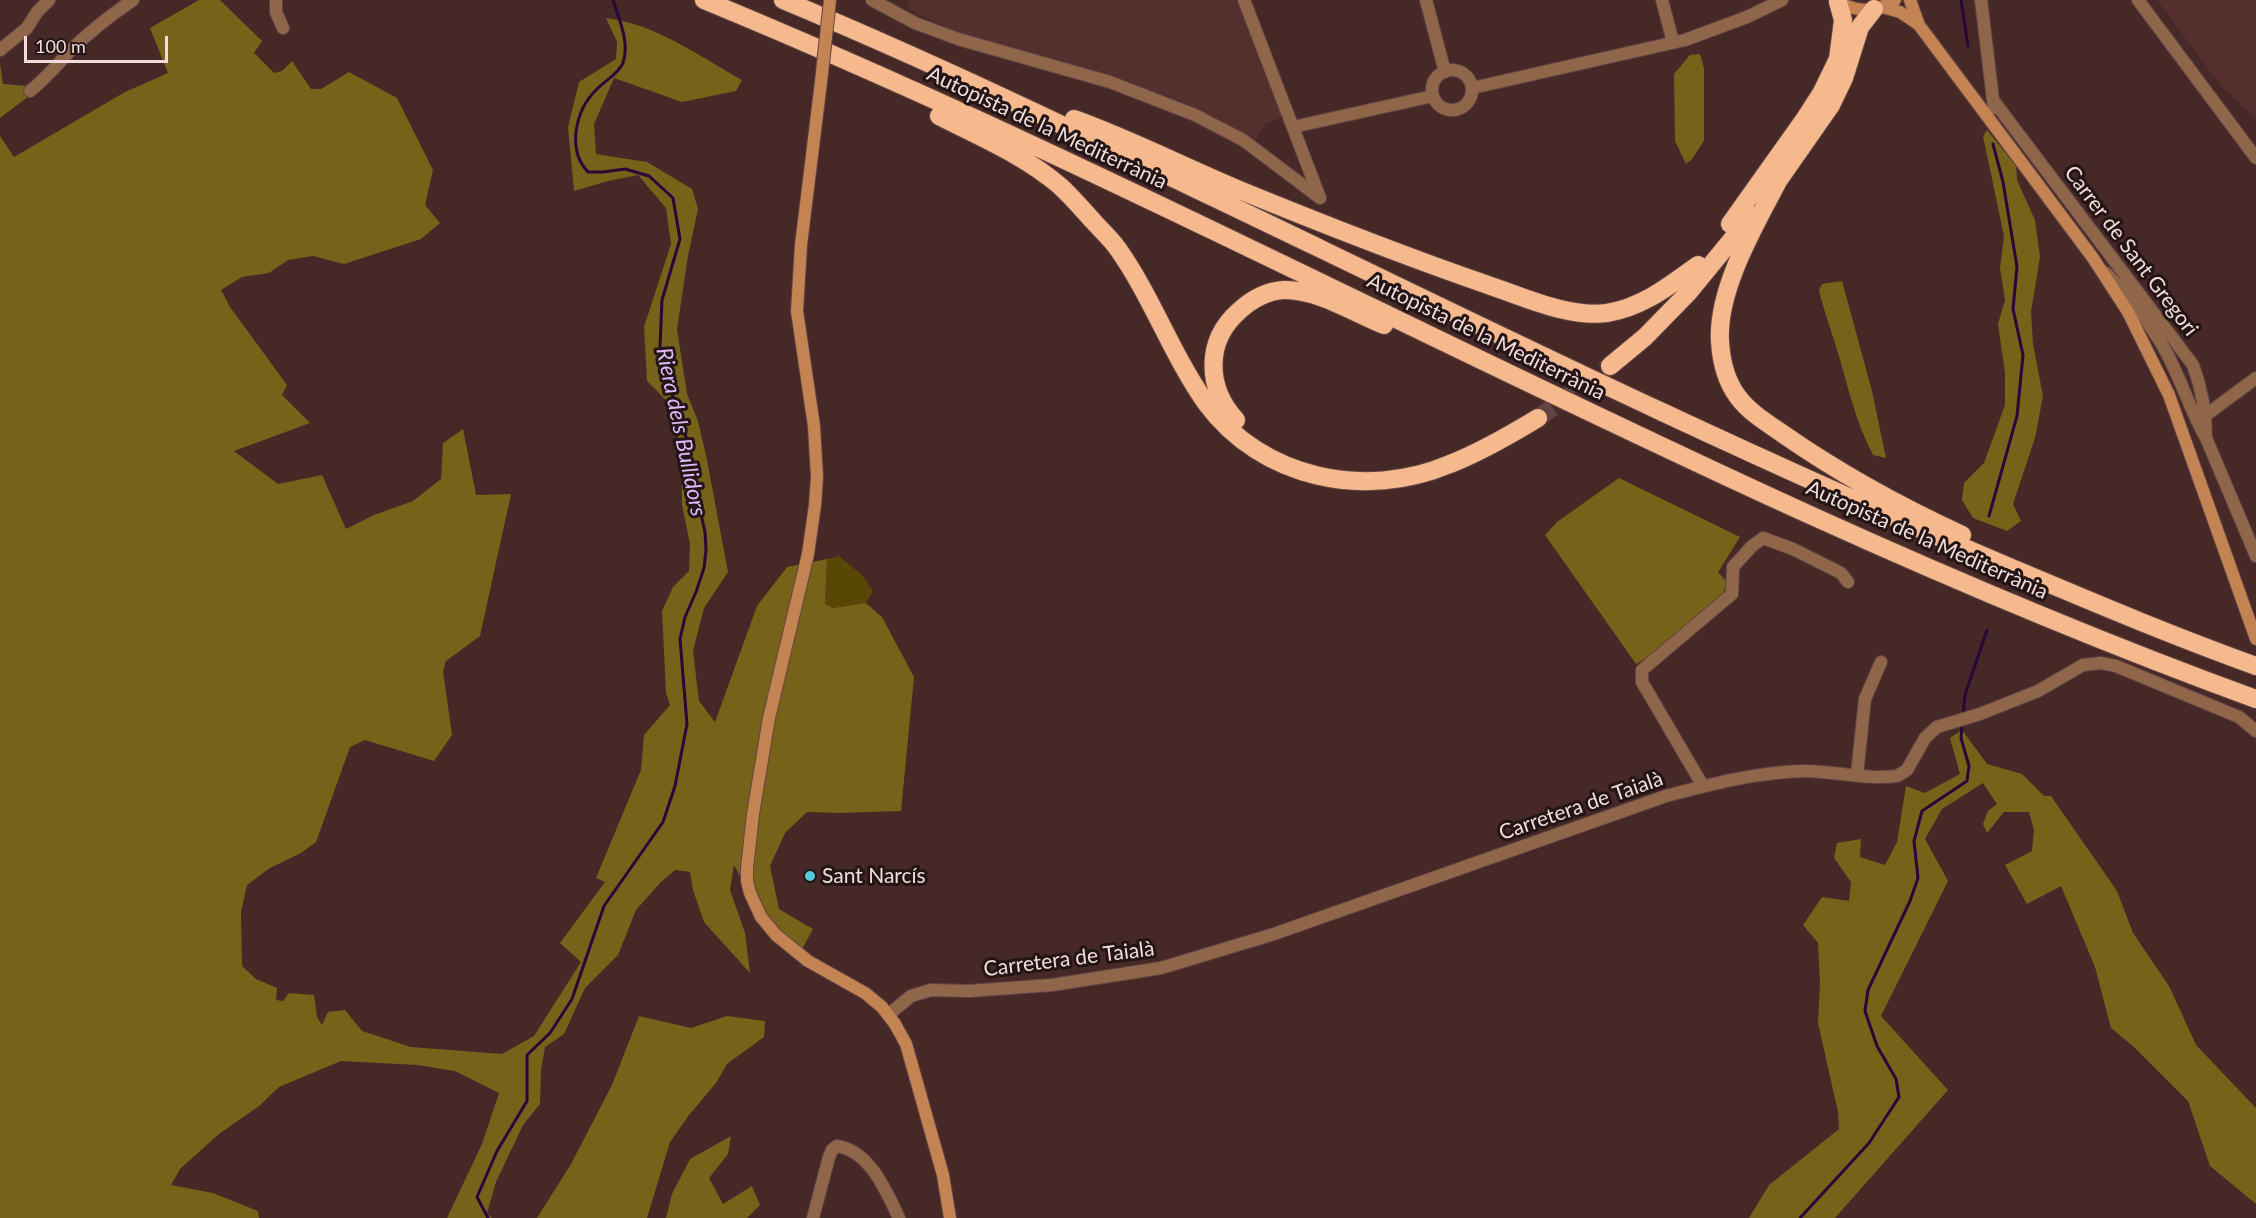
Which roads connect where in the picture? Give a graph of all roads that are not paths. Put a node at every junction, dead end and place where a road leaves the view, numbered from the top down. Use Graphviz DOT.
graph roads {
  1 [pos="49,0"];
  2 [pos="133,0"];
  3 [pos="276,0"];
  4 [pos="704,0"];
  5 [pos="783,0"];
  6 [pos="830,0"];
  7 [pos="872,0"];
  8 [pos="1244,0"];
  9 [pos="1426,0"];
  10 [pos="1662,0"];
  11 [pos="1782,0"];
  12 [pos="1895,0"];
  13 [pos="1910,0"];
  14 [pos="1981,0"];
  15 [pos="2138,0"];
  16 [pos="1836,1"];
  17 [pos="1878,8"];
  18 [pos="1919,25"];
  19 [pos="283,28"];
  20 [pos="1673,42"];
  21 [pos="0,50"];
  22 [pos="870,71"];
  23 [pos="949,72"];
  24 [pos="1445,72"];
  25 [pos="1472,88"];
  26 [pos="30,91"];
  27 [pos="1433,96"];
  28 [pos="1993,100"];
  29 [pos="1293,127"];
  30 [pos="1995,127"];
  31 [pos="2256,158"];
  32 [pos="1777,183"];
  33 [pos="2093,258"];
  34 [pos="1698,265"];
  35 [pos="1497,368"];
  36 [pos="2256,378"];
  37 [pos="2201,417"];
  38 [pos="2256,556"];
  39 [pos="2022,573"];
  40 [pos="1848,582"];
  41 [pos="2256,639"];
  42 [pos="1881,662"];
  43 [pos="2256,666"];
  44 [pos="2256,699"];
  45 [pos="2256,731"];
  46 [pos="1857,774"];
  47 [pos="1703,786"];
  48 [pos="888,1015"];
  49 [pos="813,1218"];
  50 [pos="899,1218"];
  51 [pos="950,1218"];
  1 -- 21 [label="street"];
  2 -- 26 [label="street"];
  3 -- 19 [label="street"];
  4 -- 22 [label="highway, Autopista de la Mediterrània"];
  5 -- 23 [label="highway, Autopista de la Mediterrània"];
  6 -- 48 [label="street, bridge"];
  7 -- 29 [label="street"];
  8 -- 29 [label="street"];
  9 -- 24 [label="street"];
  10 -- 20 [label="street"];
  11 -- 20 [label="street"];
  12 -- 17 [label="street"];
  13 -- 18 [label="street, Carrer de Sant Gregori"];
  14 -- 28 [label="street"];
  15 -- 31 [label="street"];
  16 -- 17 [label="street, Carrer de Sant Gregori"];
  16 -- 34 [label="highway"];
  17 -- 18 [label="street, Carrer de Sant Gregori"];
  17 -- 32 [label="highway"];
  18 -- 30 [label="street, Carrer de Sant Gregori"];
  20 -- 25 [label="street"];
  22 -- 35 [label="highway, Autopista de la Mediterrània"];
  22 -- 35 [label="highway"];
  23 -- 34 [label="highway"];
  23 -- 39 [label="highway, Autopista de la Mediterrània"];
  24 -- 25 [label="street"];
  24 -- 27 [label="street"];
  25 -- 27 [label="street"];
  27 -- 29 [label="street"];
  28 -- 30 [label="street"];
  28 -- 37 [label="street, Carrer de Sant Gregori"];
  30 -- 33 [label="street, Carrer de Sant Gregori"];
  32 -- 34 [label="highway"];
  32 -- 39 [label="highway"];
  33 -- 37 [label="street, Carrer de Sant Gregori"];
  33 -- 41 [label="street, Carrer de Sant Gregori"];
  35 -- 44 [label="highway, Autopista de la Mediterrània"];
  36 -- 37 [label="street"];
  37 -- 38 [label="street"];
  39 -- 43 [label="highway, Autopista de la Mediterrània"];
  40 -- 47 [label="street"];
  42 -- 46 [label="street"];
  45 -- 46 [label="street, Carretera de Taialà"];
  46 -- 47 [label="street, Carretera de Taialà"];
  47 -- 48 [label="street, Carretera de Taialà"];
  48 -- 51 [label="street"];
  49 -- 50 [label="street"];
}
